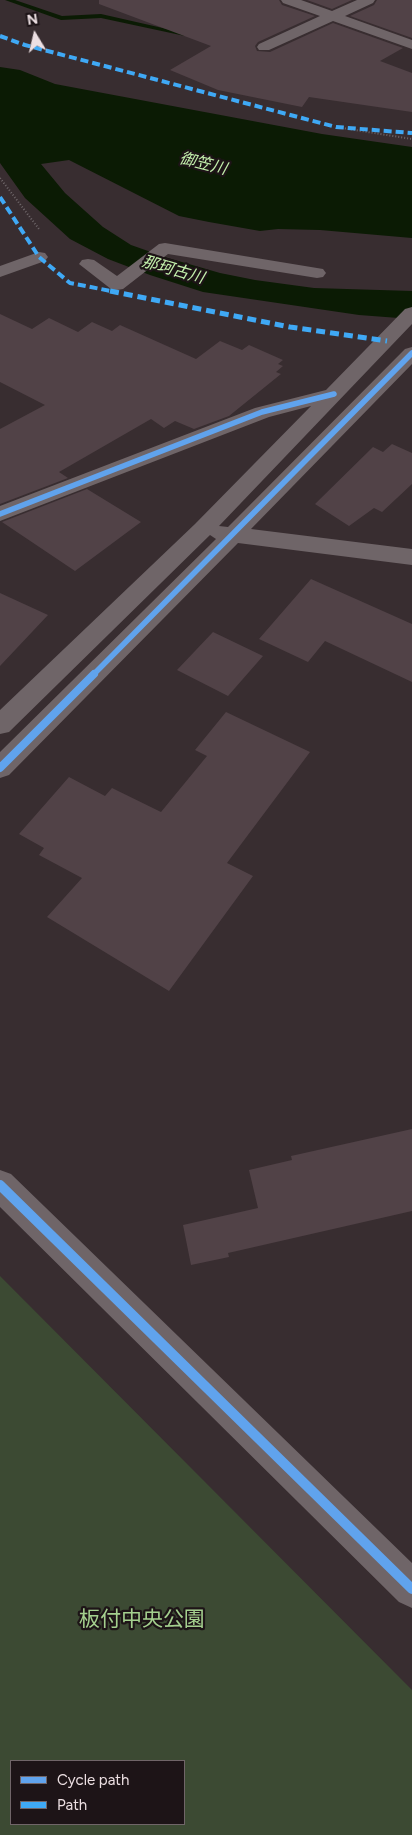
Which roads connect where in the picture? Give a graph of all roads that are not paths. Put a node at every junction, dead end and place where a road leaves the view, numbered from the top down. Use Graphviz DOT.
graph roads {
  1 [pos="288,0"];
  2 [pos="368,0"];
  3 [pos="331,16"];
  4 [pos="412,45"];
  5 [pos="264,48"];
  6 [pos="39,257"];
  7 [pos="88,264"];
  8 [pos="0,272"];
  9 [pos="317,273"];
  10 [pos="412,313"];
  11 [pos="387,341"];
  12 [pos="412,342"];
  13 [pos="412,353"];
  14 [pos="334,394"];
  15 [pos="0,514"];
  16 [pos="203,530"];
  17 [pos="232,536"];
  18 [pos="412,557"];
  19 [pos="0,725"];
  20 [pos="0,768"];
  21 [pos="0,1186"];
  22 [pos="412,1589"];
  1 -- 3 [label="street"];
  2 -- 3 [label="street"];
  3 -- 4 [label="street"];
  3 -- 5 [label="street"];
  6 -- 8 [label="street"];
  7 -- 9 [label="street"];
  10 -- 11 [label="street"];
  11 -- 12 [label="street"];
  11 -- 14 [label="street"];
  13 -- 17 [label="street"];
  14 -- 15 [label="street"];
  14 -- 16 [label="street"];
  16 -- 17 [label="street"];
  16 -- 19 [label="street"];
  17 -- 18 [label="street"];
  17 -- 20 [label="street"];
  21 -- 22 [label="street"];
}
